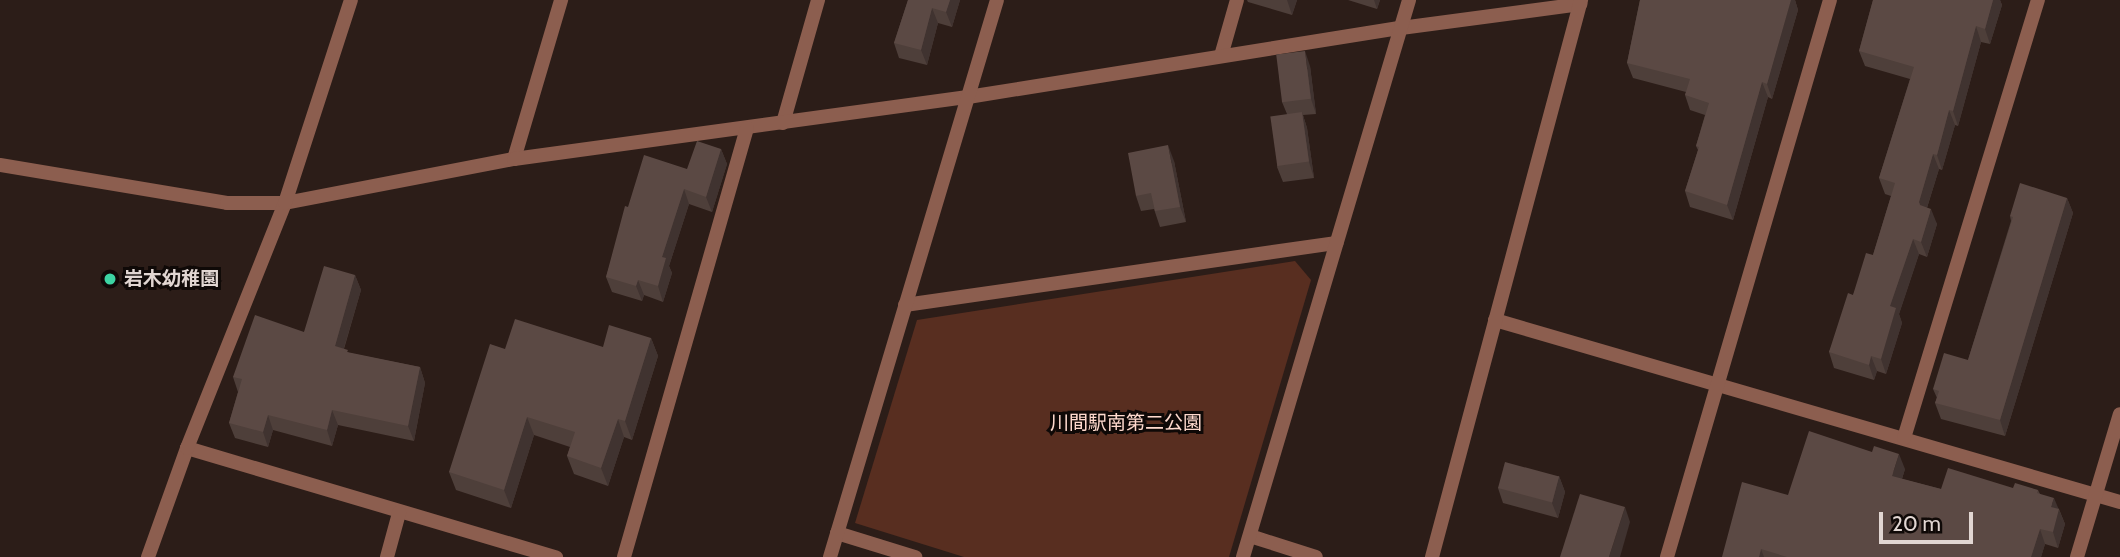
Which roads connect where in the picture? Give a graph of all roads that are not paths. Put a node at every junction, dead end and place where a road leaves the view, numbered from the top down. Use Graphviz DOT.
graph roads {
  1 [pos="351,0"];
  2 [pos="561,0"];
  3 [pos="818,0"];
  4 [pos="996,0"];
  5 [pos="1237,0"];
  6 [pos="1409,0"];
  7 [pos="1830,0"];
  8 [pos="2038,0"];
  9 [pos="1580,2"];
  10 [pos="1401,27"];
  11 [pos="1221,56"];
  12 [pos="968,97"];
  13 [pos="783,123"];
  14 [pos="747,128"];
  15 [pos="514,159"];
  16 [pos="0,165"];
  17 [pos="285,203"];
  18 [pos="1337,243"];
  19 [pos="905,305"];
  20 [pos="1495,320"];
  21 [pos="1717,386"];
  22 [pos="2120,414"];
  23 [pos="1904,438"];
  24 [pos="187,448"];
  25 [pos="2096,495"];
  26 [pos="2120,502"];
  27 [pos="400,513"];
  28 [pos="837,533"];
  29 [pos="1250,536"];
  30 [pos="148,557"];
  31 [pos="387,557"];
  32 [pos="556,557"];
  33 [pos="624,557"];
  34 [pos="830,557"];
  35 [pos="915,557"];
  36 [pos="1243,557"];
  37 [pos="1316,557"];
  38 [pos="1432,557"];
  39 [pos="1667,557"];
  40 [pos="2077,557"];
  1 -- 17 [label="street"];
  2 -- 15 [label="street"];
  3 -- 13 [label="street"];
  4 -- 12 [label="street"];
  5 -- 11 [label="street"];
  6 -- 10 [label="street"];
  7 -- 21 [label="street"];
  8 -- 23 [label="street"];
  9 -- 10 [label="street"];
  9 -- 20 [label="street"];
  10 -- 11 [label="street"];
  10 -- 18 [label="street"];
  11 -- 12 [label="street"];
  12 -- 13 [label="street"];
  12 -- 19 [label="street"];
  13 -- 14 [label="street"];
  14 -- 15 [label="street"];
  14 -- 33 [label="street"];
  15 -- 17 [label="street"];
  16 -- 17 [label="street"];
  17 -- 24 [label="street"];
  18 -- 19 [label="street"];
  18 -- 29 [label="street"];
  19 -- 28 [label="street"];
  20 -- 21 [label="street"];
  20 -- 38 [label="street"];
  21 -- 23 [label="street"];
  21 -- 39 [label="street"];
  22 -- 25 [label="street"];
  23 -- 25 [label="street"];
  24 -- 27 [label="street"];
  24 -- 30 [label="street"];
  25 -- 26 [label="street"];
  25 -- 40 [label="street"];
  27 -- 31 [label="street"];
  27 -- 32 [label="street"];
  28 -- 34 [label="street"];
  28 -- 35 [label="street"];
  29 -- 36 [label="street"];
  29 -- 37 [label="street"];
}
